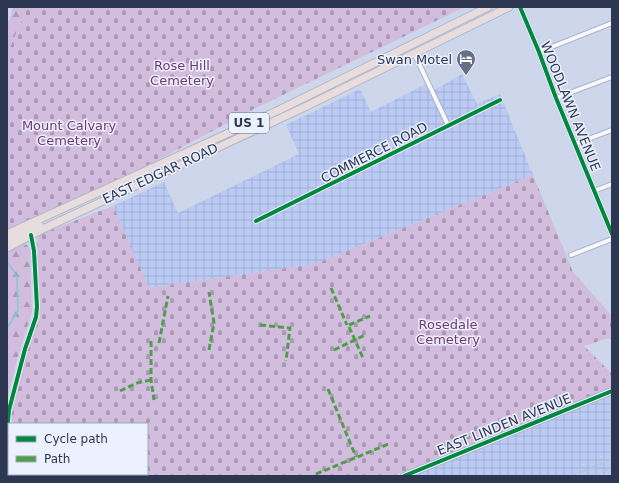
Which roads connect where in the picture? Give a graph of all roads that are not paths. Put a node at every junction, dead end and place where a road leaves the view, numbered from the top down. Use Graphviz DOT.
graph roads {
  1 [pos="488,7"];
  2 [pos="509,7"];
  3 [pos="520,7"];
  4 [pos="612,22"];
  5 [pos="414,52"];
  6 [pos="540,52"];
  7 [pos="612,76"];
  8 [pos="556,98"];
  9 [pos="500,100"];
  10 [pos="448,125"];
  11 [pos="612,130"];
  12 [pos="575,144"];
  13 [pos="612,184"];
  14 [pos="594,191"];
  15 [pos="65,218"];
  16 [pos="256,221"];
  17 [pos="7,234"];
  18 [pos="612,234"];
  19 [pos="31,235"];
  20 [pos="612,238"];
  21 [pos="7,241"];
  22 [pos="7,248"];
  23 [pos="571,255"];
  24 [pos="612,392"];
  25 [pos="7,432"];
  26 [pos="404,476"];
  1 -- 17 [label="highway, EAST EDGAR ROAD / US 1"];
  2 -- 5 [label="highway, EAST EDGAR ROAD / US 1"];
  3 -- 6 [label="street, WOODLAWN AVENUE"];
  4 -- 6 [label="street"];
  5 -- 10 [label="street"];
  5 -- 15 [label="highway, EAST EDGAR ROAD / US 1"];
  6 -- 8 [label="street, WOODLAWN AVENUE"];
  7 -- 8 [label="street"];
  8 -- 12 [label="street, WOODLAWN AVENUE"];
  9 -- 10 [label="street, COMMERCE ROAD"];
  10 -- 16 [label="street, COMMERCE ROAD"];
  11 -- 12 [label="street"];
  12 -- 14 [label="street, WOODLAWN AVENUE"];
  13 -- 14 [label="street"];
  14 -- 18 [label="street, WOODLAWN AVENUE"];
  15 -- 19 [label="highway, EAST EDGAR ROAD / US 1"];
  15 -- 21 [label="highway"];
  19 -- 22 [label="highway, EAST EDGAR ROAD / US 1"];
  19 -- 25 [label="street"];
  20 -- 23 [label="street"];
  24 -- 26 [label="street, EAST LINDEN AVENUE"];
}
